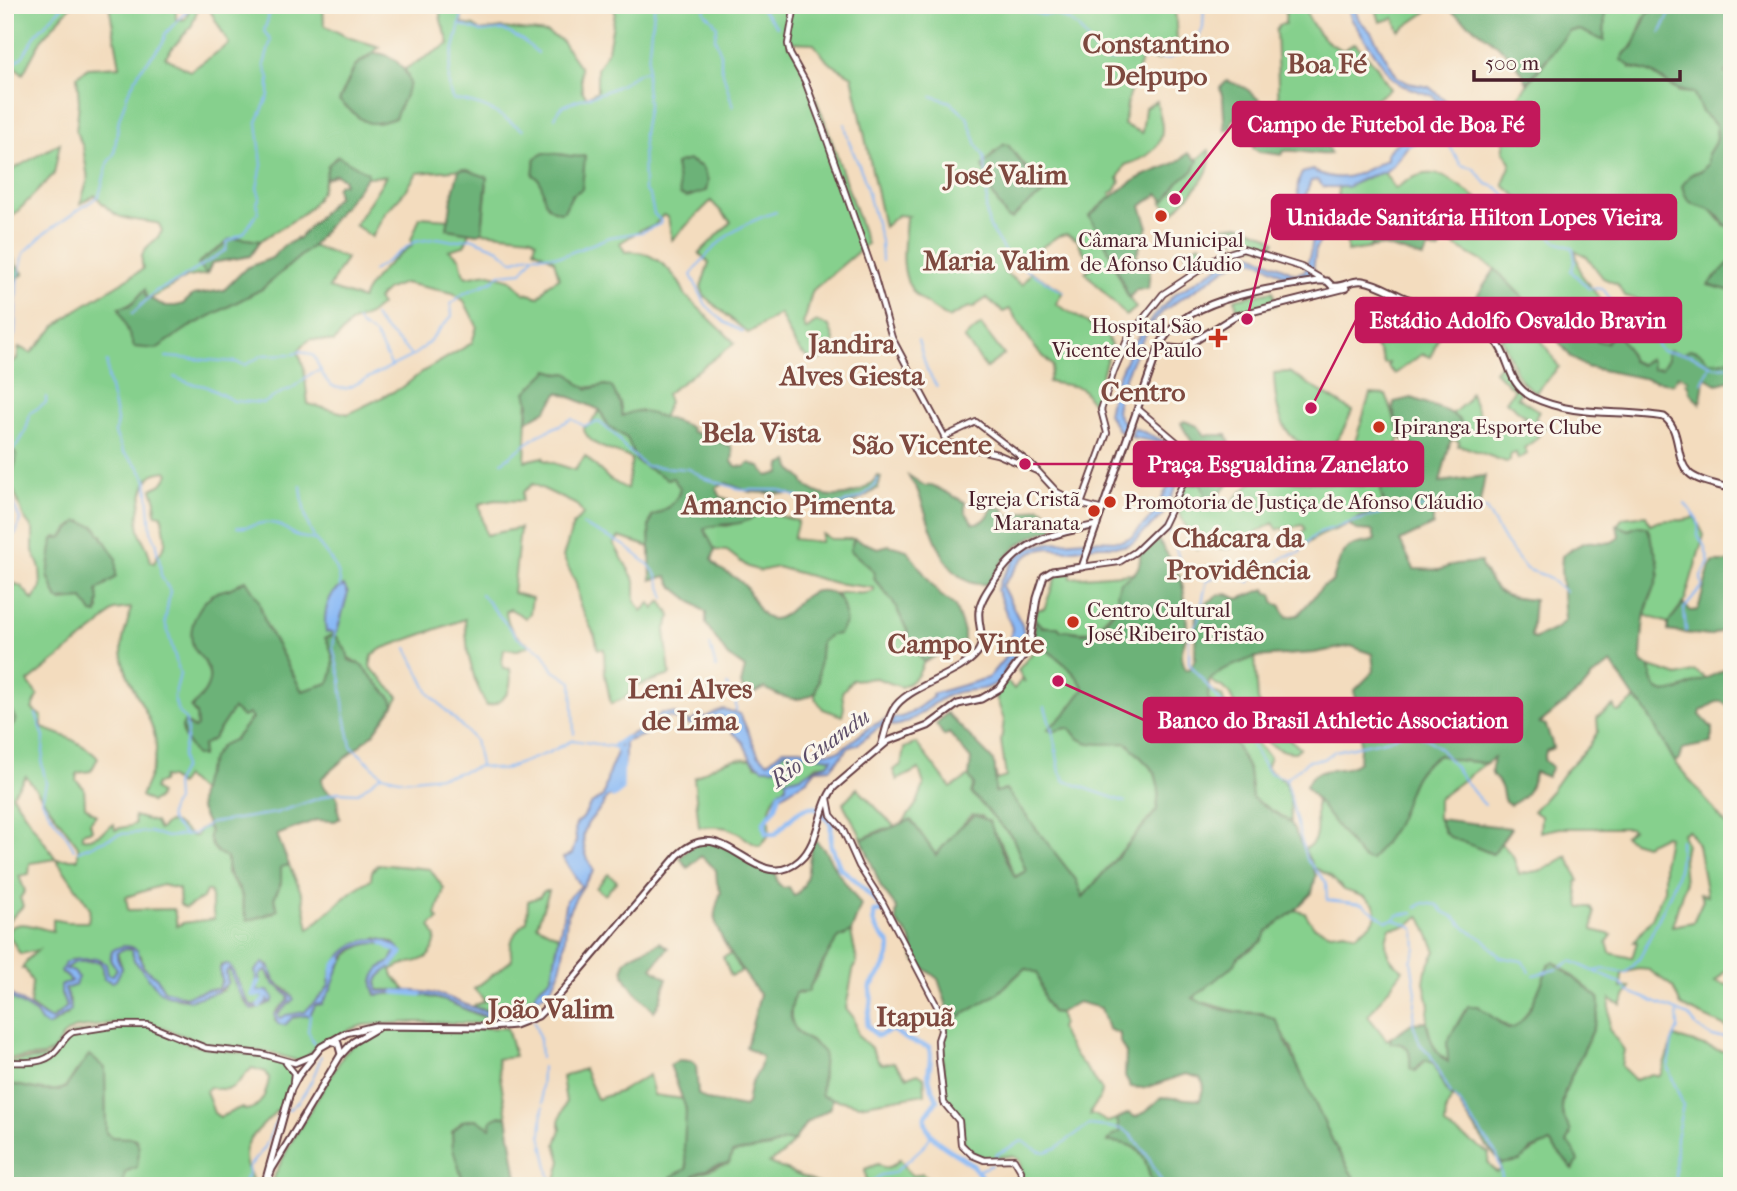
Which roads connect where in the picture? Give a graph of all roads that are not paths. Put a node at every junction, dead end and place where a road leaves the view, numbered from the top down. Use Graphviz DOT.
graph roads {
  1 [pos="796,5"];
  2 [pos="1321,281"];
  3 [pos="1364,281"];
  4 [pos="1332,286"];
  5 [pos="1327,294"];
  6 [pos="1159,347"];
  7 [pos="1138,409"];
  8 [pos="944,437"];
  9 [pos="1037,471"];
  10 [pos="1732,489"];
  11 [pos="1081,504"];
  12 [pos="1103,510"];
  13 [pos="1097,525"];
  14 [pos="1082,567"];
  15 [pos="886,737"];
  16 [pos="828,798"];
  17 [pos="383,1025"];
  18 [pos="330,1041"];
  19 [pos="262,1054"];
  20 [pos="315,1055"];
  21 [pos="340,1056"];
  22 [pos="5,1062"];
  23 [pos="293,1084"];
  24 [pos="281,1124"];
  25 [pos="300,1124"];
  26 [pos="265,1186"];
  27 [pos="1020,1186"];
  1 -- 8 [label="main road"];
  2 -- 4 [label="main road"];
  2 -- 6 [label="main road"];
  2 -- 11 [label="main road"];
  3 -- 4 [label="main road"];
  3 -- 5 [label="main road"];
  3 -- 10 [label="main road"];
  4 -- 5 [label="main road"];
  5 -- 6 [label="main road"];
  6 -- 7 [label="main road"];
  7 -- 12 [label="main road"];
  7 -- 14 [label="main road"];
  8 -- 9 [label="main road"];
  8 -- 9 [label="main road"];
  9 -- 11 [label="main road"];
  11 -- 12 [label="main road"];
  12 -- 13 [label="main road"];
  13 -- 14 [label="main road"];
  13 -- 15 [label="main road"];
  14 -- 15 [label="main road"];
  15 -- 16 [label="main road"];
  16 -- 17 [label="main road"];
  16 -- 27 [label="main road"];
  17 -- 18 [label="main road"];
  17 -- 21 [label="main road"];
  18 -- 20 [label="main road"];
  18 -- 21 [label="main road"];
  19 -- 20 [label="main road"];
  19 -- 22 [label="main road"];
  19 -- 23 [label="main road"];
  20 -- 23 [label="main road"];
  21 -- 25 [label="main road"];
  23 -- 24 [label="main road"];
  24 -- 25 [label="main road"];
  24 -- 26 [label="main road"];
  25 -- 26 [label="main road"];
}
